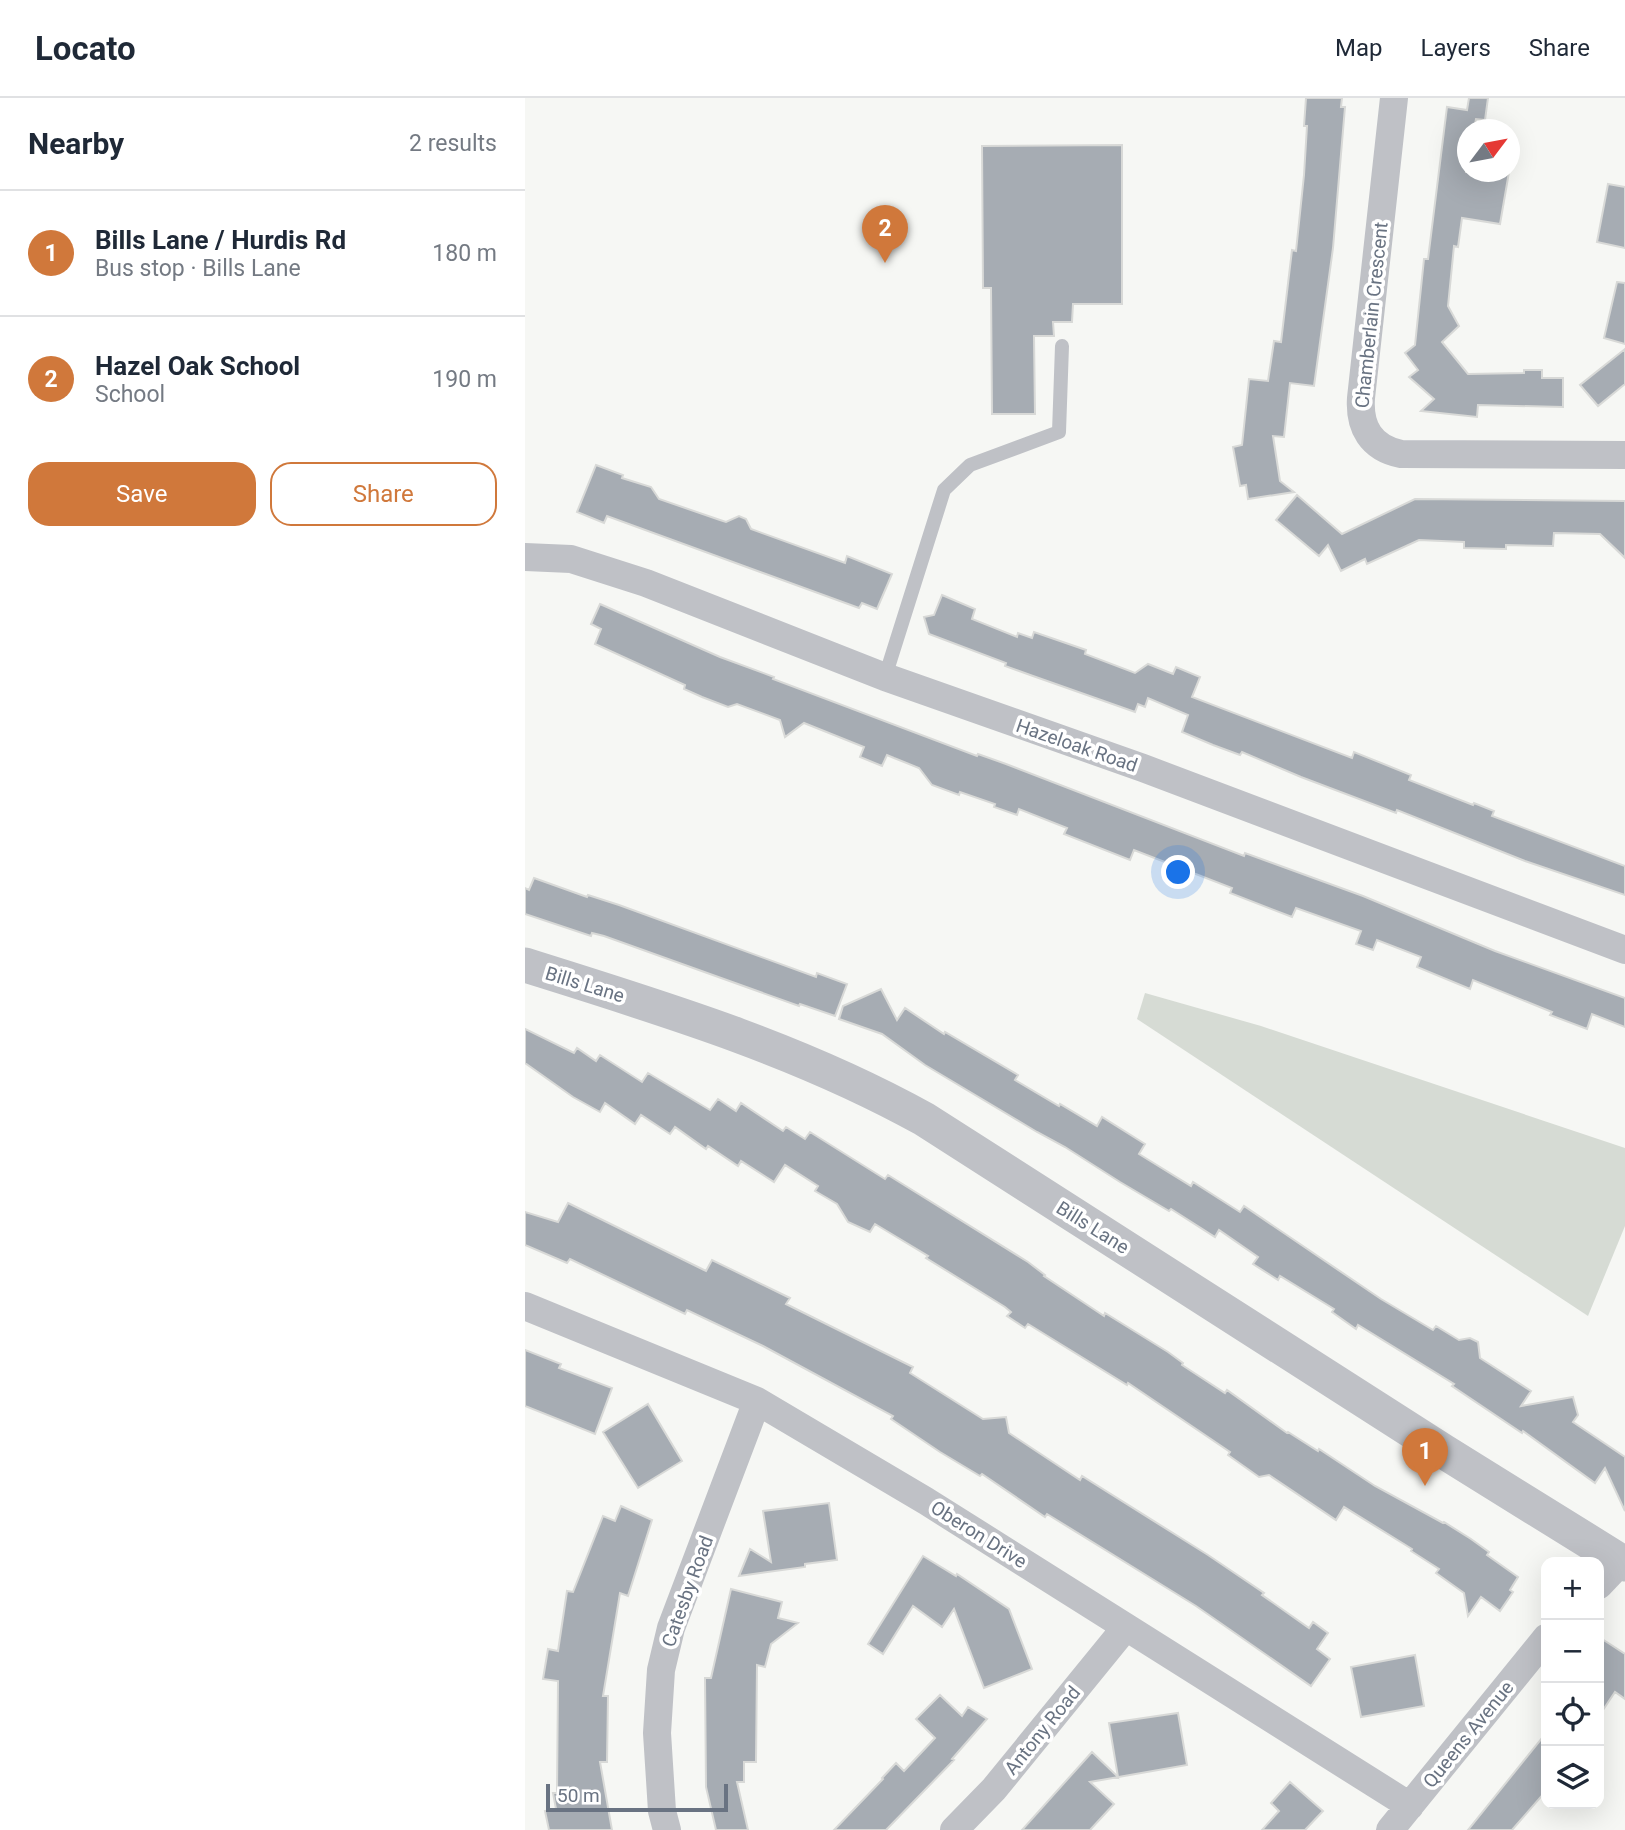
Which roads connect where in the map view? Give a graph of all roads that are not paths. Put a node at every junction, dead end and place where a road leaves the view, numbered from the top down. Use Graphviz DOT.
graph roads {
  1 [pos="1394,98"];
  2 [pos="1062,346"];
  3 [pos="1625,455"];
  4 [pos="525,557"];
  5 [pos="885,677"];
  6 [pos="1625,950"];
  7 [pos="525,965"];
  8 [pos="525,1306"];
  9 [pos="757,1401"];
  10 [pos="1615,1570"];
  11 [pos="1126,1627"];
  12 [pos="1541,1644"];
  13 [pos="1410,1806"];
  14 [pos="667,1830"];
  15 [pos="954,1830"];
  16 [pos="1390,1830"];
  1 -- 3 [label="street, Chamberlain Crescent"];
  2 -- 5 [label="lane"];
  4 -- 5 [label="street, Hazeloak Road"];
  5 -- 6 [label="street, Hazeloak Road"];
  7 -- 10 [label="street, Bills Lane"];
  8 -- 9 [label="street, Oberon Drive"];
  9 -- 11 [label="street, Oberon Drive"];
  9 -- 14 [label="street, Catesby Road"];
  11 -- 13 [label="street, Oberon Drive"];
  11 -- 15 [label="street, Antony Road"];
  12 -- 13 [label="street, Queens Avenue"];
  13 -- 16 [label="street, Queens Avenue"];
}
